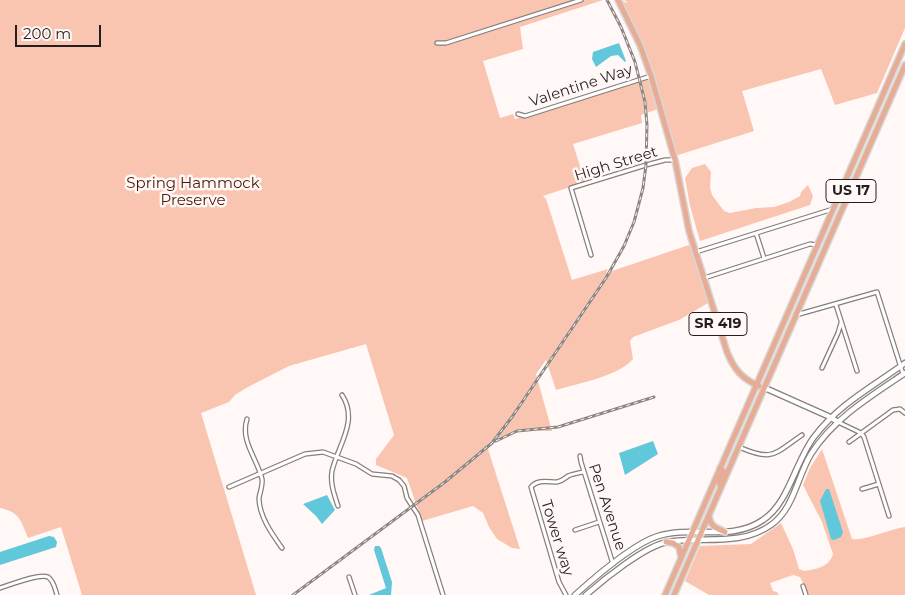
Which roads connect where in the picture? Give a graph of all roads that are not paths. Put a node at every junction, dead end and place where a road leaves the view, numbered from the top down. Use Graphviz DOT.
graph roads {
  1 [pos="581,0"];
  2 [pos="618,0"];
  3 [pos="437,42"];
  4 [pos="905,44"];
  5 [pos="905,66"];
  6 [pos="651,76"];
  7 [pos="518,114"];
  8 [pos="675,160"];
  9 [pos="845,181"];
  10 [pos="854,184"];
  11 [pos="833,209"];
  12 [pos="756,233"];
  13 [pos="817,245"];
  14 [pos="696,252"];
  15 [pos="591,255"];
  16 [pos="764,258"];
  17 [pos="703,278"];
  18 [pos="799,287"];
  19 [pos="836,305"];
  20 [pos="796,315"];
  21 [pos="841,320"];
  22 [pos="905,363"];
  23 [pos="900,366"];
  24 [pos="822,368"];
  25 [pos="857,371"];
  26 [pos="904,373"];
  27 [pos="757,386"];
  28 [pos="764,388"];
  29 [pos="342,395"];
  30 [pos="818,412"];
  31 [pos="905,413"];
  32 [pos="830,417"];
  33 [pos="248,419"];
  34 [pos="838,422"];
  35 [pos="822,427"];
  36 [pos="861,433"];
  37 [pos="802,435"];
  38 [pos="849,442"];
  39 [pos="739,447"];
  40 [pos="337,456"];
  41 [pos="580,456"];
  42 [pos="800,460"];
  43 [pos="720,468"];
  44 [pos="583,472"];
  45 [pos="260,473"];
  46 [pos="879,484"];
  47 [pos="797,486"];
  48 [pos="229,487"];
  49 [pos="722,487"];
  50 [pos="862,489"];
  51 [pos="338,506"];
  52 [pos="709,515"];
  53 [pos="889,516"];
  54 [pos="599,522"];
  55 [pos="575,530"];
  56 [pos="693,532"];
  57 [pos="725,532"];
  58 [pos="701,533"];
  59 [pos="689,540"];
  60 [pos="698,540"];
  61 [pos="666,542"];
  62 [pos="282,548"];
  63 [pos="681,559"];
  64 [pos="613,564"];
  65 [pos="350,577"];
  66 [pos="598,584"];
  67 [pos="803,586"];
  68 [pos="0,588"];
  69 [pos="57,595"];
  70 [pos="355,595"];
  71 [pos="443,595"];
  72 [pos="566,595"];
  73 [pos="574,595"];
  74 [pos="586,595"];
  75 [pos="665,595"];
  76 [pos="674,595"];
  77 [pos="806,595"];
  1 -- 3 [label="street"];
  2 -- 6 [label="main road, SR 419"];
  4 -- 9 [label="main road, US 17"];
  5 -- 10 [label="main road, US 17"];
  6 -- 7 [label="street, Valentine Way"];
  6 -- 8 [label="main road, SR 419"];
  8 -- 14 [label="main road, SR 419"];
  8 -- 15 [label="street, High Street"];
  9 -- 10 [label="main road"];
  9 -- 11 [label="main road, US 17"];
  10 -- 20 [label="main road, US 17"];
  11 -- 12 [label="street"];
  11 -- 13 [label="main road, US 17"];
  12 -- 14 [label="street"];
  12 -- 16 [label="street"];
  13 -- 16 [label="street"];
  13 -- 18 [label="main road, US 17"];
  14 -- 17 [label="main road, SR 419"];
  16 -- 17 [label="street"];
  17 -- 27 [label="main road, SR 419"];
  18 -- 20 [label="main road"];
  18 -- 27 [label="main road, US 17"];
  19 -- 20 [label="street"];
  19 -- 21 [label="street"];
  19 -- 23 [label="street"];
  20 -- 28 [label="main road, US 17"];
  21 -- 24 [label="street"];
  21 -- 25 [label="street"];
  22 -- 23 [label="main road"];
  23 -- 26 [label="street"];
  23 -- 32 [label="main road"];
  26 -- 34 [label="main road"];
  27 -- 28 [label="main road, SR 419"];
  27 -- 43 [label="main road, US 17"];
  28 -- 30 [label="main road"];
  28 -- 39 [label="main road, US 17"];
  29 -- 40 [label="street"];
  30 -- 32 [label="main road"];
  30 -- 35 [label="main road"];
  31 -- 36 [label="street"];
  32 -- 34 [label="main road"];
  32 -- 35 [label="main road"];
  33 -- 45 [label="street"];
  34 -- 36 [label="street"];
  34 -- 47 [label="main road"];
  35 -- 42 [label="main road"];
  36 -- 38 [label="street"];
  36 -- 46 [label="street"];
  37 -- 39 [label="street"];
  39 -- 49 [label="main road, US 17"];
  40 -- 45 [label="street"];
  40 -- 51 [label="street"];
  40 -- 71 [label="street"];
  41 -- 44 [label="street, Pen Avenue"];
  42 -- 47 [label="main road"];
  42 -- 57 [label="main road"];
  43 -- 49 [label="main road"];
  43 -- 56 [label="main road, US 17"];
  44 -- 54 [label="street, Pen Avenue"];
  44 -- 72 [label="street, Tower way"];
  45 -- 48 [label="street"];
  45 -- 62 [label="street"];
  46 -- 50 [label="street"];
  46 -- 53 [label="street"];
  47 -- 60 [label="main road"];
  49 -- 52 [label="main road, US 17"];
  52 -- 57 [label="main road"];
  52 -- 58 [label="main road, US 17"];
  54 -- 55 [label="street, Tower way"];
  54 -- 64 [label="street, Pen Avenue"];
  56 -- 58 [label="main road"];
  56 -- 59 [label="main road, US 17"];
  56 -- 64 [label="main road"];
  57 -- 58 [label="main road"];
  58 -- 60 [label="main road, US 17"];
  59 -- 60 [label="main road"];
  59 -- 61 [label="main road"];
  59 -- 63 [label="main road, US 17"];
  60 -- 76 [label="main road, US 17"];
  61 -- 63 [label="main road"];
  61 -- 66 [label="main road"];
  63 -- 75 [label="main road, US 17"];
  64 -- 66 [label="main road"];
  64 -- 73 [label="main road"];
  65 -- 70 [label="street"];
  66 -- 74 [label="main road"];
  67 -- 77 [label="street"];
  68 -- 69 [label="street"];
}
